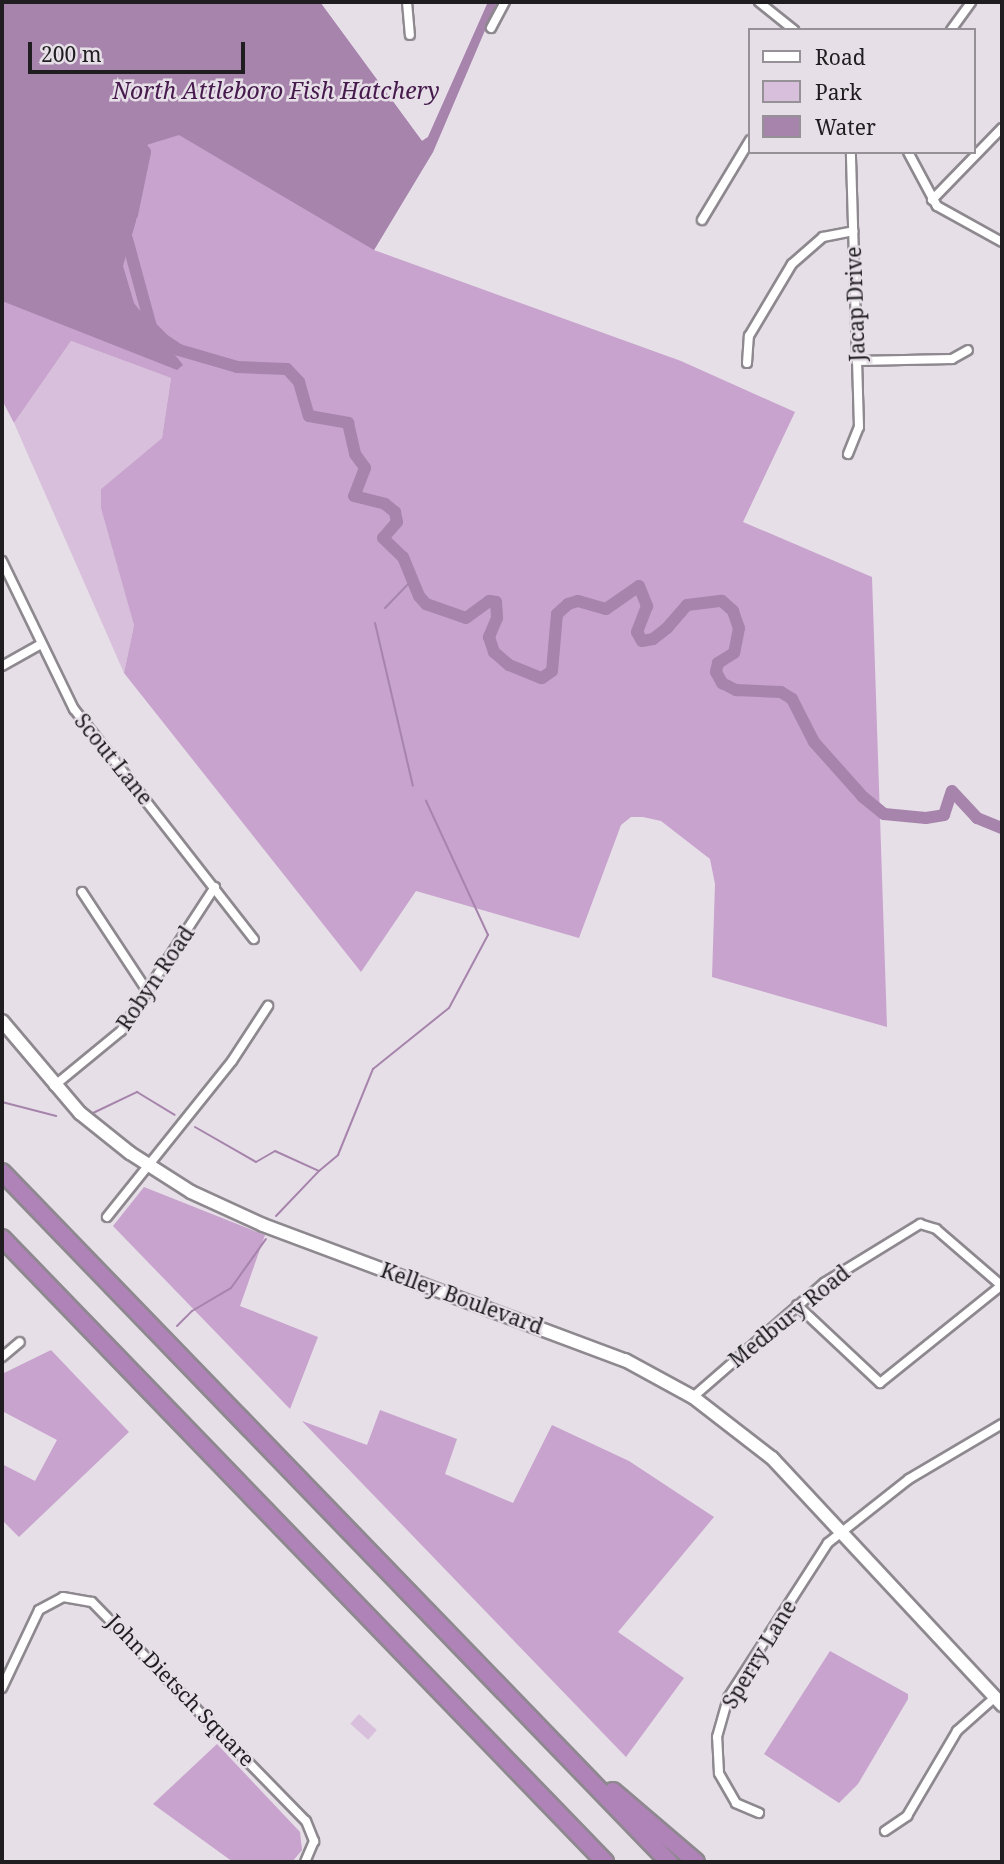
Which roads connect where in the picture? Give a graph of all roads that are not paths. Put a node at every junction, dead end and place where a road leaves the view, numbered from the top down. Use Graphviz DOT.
graph roads {
  1 [pos="407,2"];
  2 [pos="505,2"];
  3 [pos="759,2"];
  4 [pos="971,2"];
  5 [pos="491,28"];
  6 [pos="792,28"];
  7 [pos="952,28"];
  8 [pos="410,35"];
  9 [pos="1002,128"];
  10 [pos="748,143"];
  11 [pos="851,154"];
  12 [pos="909,154"];
  13 [pos="932,200"];
  14 [pos="702,219"];
  15 [pos="853,231"];
  16 [pos="1002,242"];
  17 [pos="968,350"];
  18 [pos="857,361"];
  19 [pos="747,363"];
  20 [pos="848,454"];
  21 [pos="2,561"];
  22 [pos="41,644"];
  23 [pos="2,666"];
  24 [pos="215,887"];
  25 [pos="82,892"];
  26 [pos="254,940"];
  27 [pos="148,992"];
  28 [pos="268,1006"];
  29 [pos="2,1021"];
  30 [pos="54,1086"];
  31 [pos="148,1166"];
  32 [pos="2,1172"];
  33 [pos="107,1217"];
  34 [pos="2,1238"];
  35 [pos="1002,1285"];
  36 [pos="797,1305"];
  37 [pos="20,1342"];
  38 [pos="2,1357"];
  39 [pos="693,1397"];
  40 [pos="1002,1424"];
  41 [pos="841,1531"];
  42 [pos="2,1688"];
  43 [pos="998,1702"];
  44 [pos="1002,1717"];
  45 [pos="568,1757"];
  46 [pos="759,1813"];
  47 [pos="564,1820"];
  48 [pos="885,1831"];
  49 [pos="305,1862"];
  50 [pos="590,1862"];
  51 [pos="605,1862"];
  52 [pos="669,1862"];
  53 [pos="696,1862"];
  1 -- 8 [label="street"];
  2 -- 5 [label="street"];
  3 -- 6 [label="street"];
  4 -- 7 [label="street"];
  9 -- 13 [label="street"];
  10 -- 14 [label="street"];
  11 -- 15 [label="street, Jacap Drive"];
  12 -- 13 [label="street"];
  13 -- 16 [label="street"];
  15 -- 18 [label="street, Jacap Drive"];
  15 -- 19 [label="street"];
  17 -- 18 [label="street"];
  18 -- 20 [label="street, Jacap Drive"];
  21 -- 22 [label="street, Scout Lane"];
  22 -- 23 [label="street"];
  22 -- 24 [label="street, Scout Lane"];
  24 -- 26 [label="street, Scout Lane"];
  24 -- 27 [label="street, Robyn Road"];
  25 -- 27 [label="street"];
  27 -- 30 [label="street, Robyn Road"];
  28 -- 31 [label="street"];
  29 -- 30 [label="main road, Kelley Boulevard"];
  30 -- 31 [label="main road, Kelley Boulevard"];
  31 -- 33 [label="street"];
  31 -- 39 [label="main road, Kelley Boulevard"];
  32 -- 45 [label="highway"];
  34 -- 47 [label="highway"];
  35 -- 36 [label="street, Medbury Road"];
  35 -- 36 [label="street"];
  36 -- 39 [label="street, Medbury Road"];
  37 -- 38 [label="street"];
  39 -- 41 [label="main road, Kelley Boulevard"];
  40 -- 41 [label="street, Sperry Lane"];
  41 -- 43 [label="main road, Kelley Boulevard"];
  41 -- 46 [label="street, Sperry Lane"];
  42 -- 49 [label="street, John Dietsch Square"];
  43 -- 44 [label="main road, Kelley Boulevard"];
  43 -- 48 [label="street"];
  45 -- 52 [label="highway"];
  45 -- 53 [label="highway"];
  47 -- 50 [label="highway"];
  47 -- 51 [label="highway"];
}
